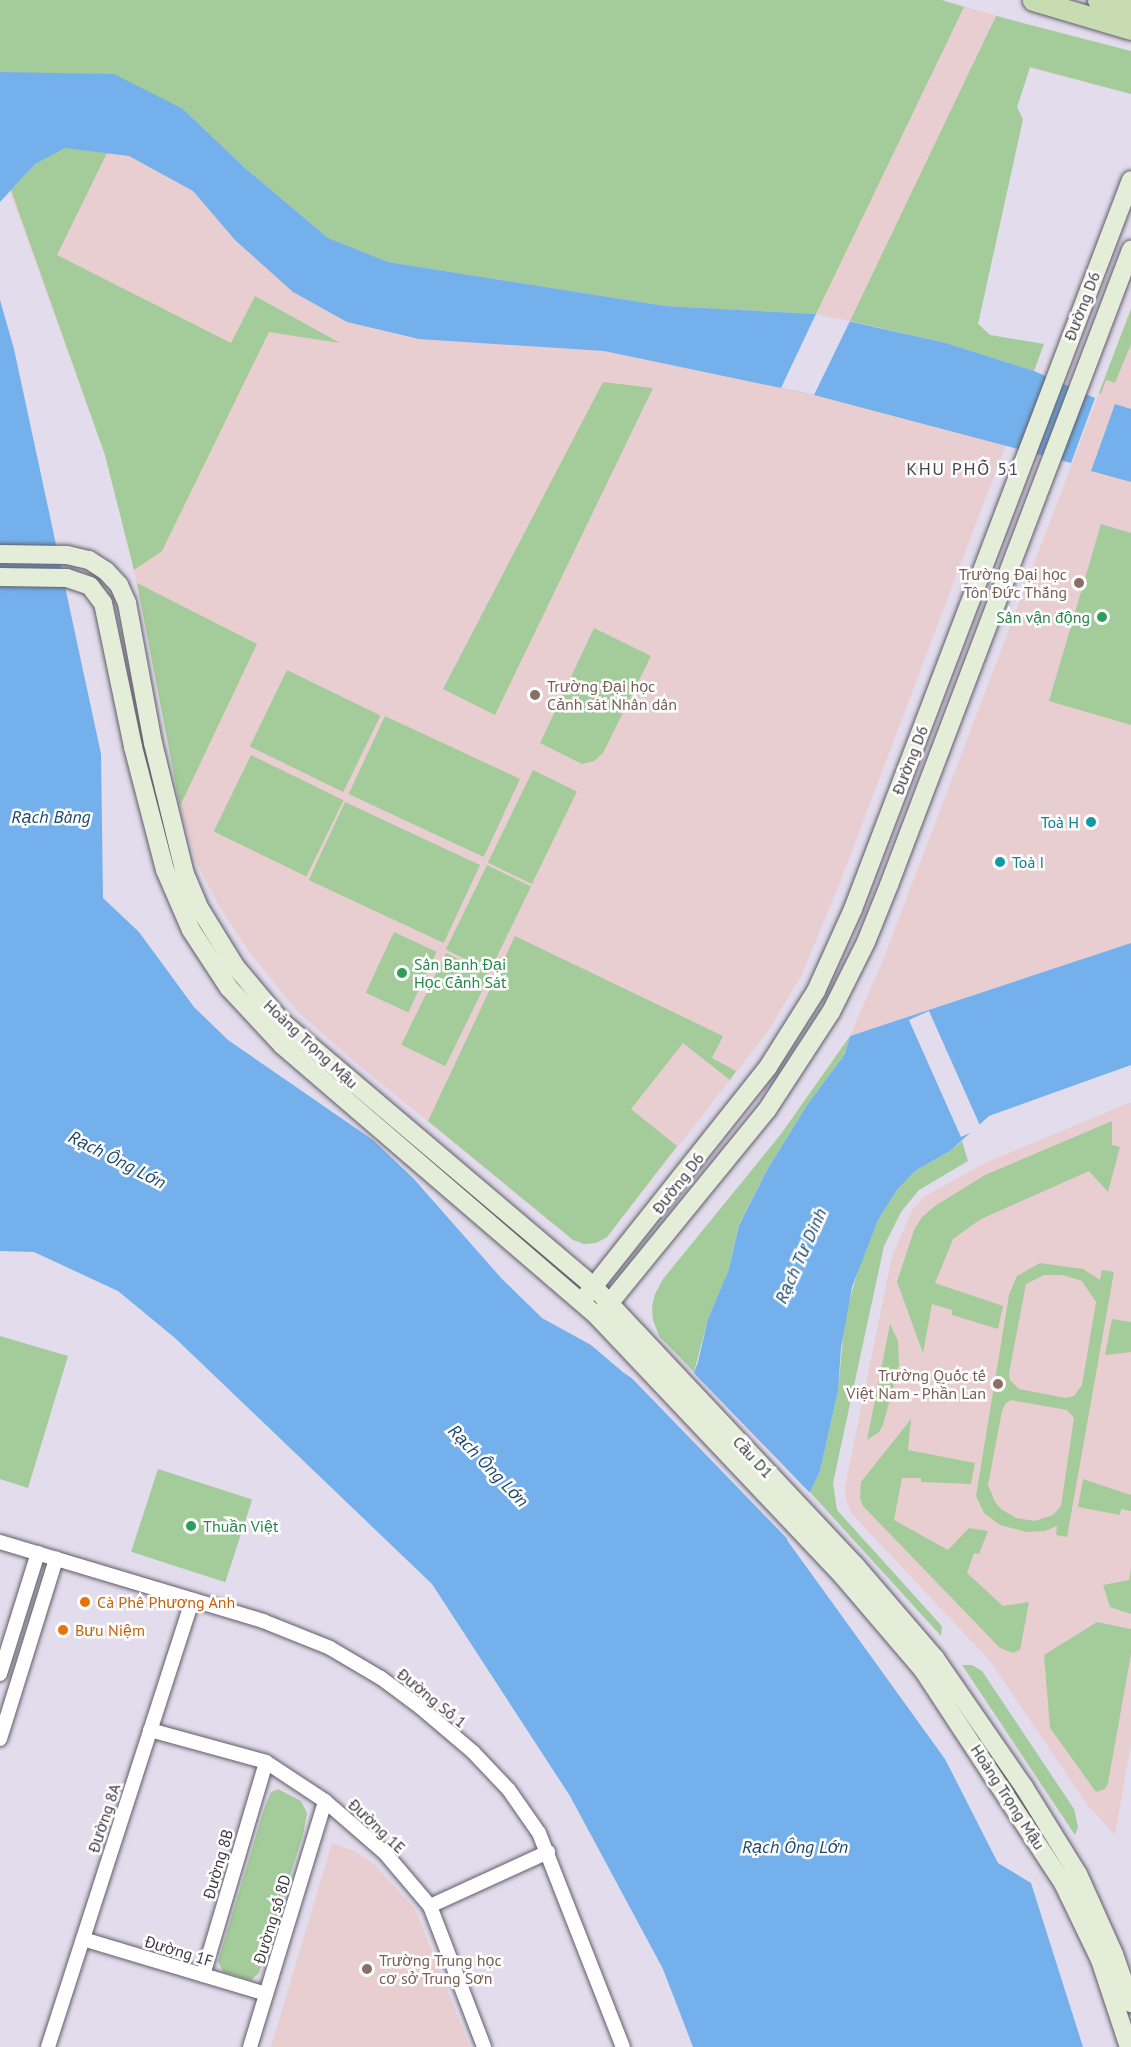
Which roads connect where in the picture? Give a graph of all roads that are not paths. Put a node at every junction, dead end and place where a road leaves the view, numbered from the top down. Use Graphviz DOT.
graph roads {
  1 [pos="1033,0"];
  2 [pos="1098,0"];
  3 [pos="1131,9"];
  4 [pos="1131,29"];
  5 [pos="1131,180"];
  6 [pos="1131,250"];
  7 [pos="1011,495"];
  8 [pos="1033,504"];
  9 [pos="0,554"];
  10 [pos="0,577"];
  11 [pos="844,932"];
  12 [pos="866,942"];
  13 [pos="594,1287"];
  14 [pos="581,1302"];
  15 [pos="604,1311"];
  16 [pos="647,1357"];
  17 [pos="0,1542"];
  18 [pos="38,1553"];
  19 [pos="56,1559"];
  20 [pos="848,1569"];
  21 [pos="192,1600"];
  22 [pos="0,1674"];
  23 [pos="150,1730"];
  24 [pos="0,1739"];
  25 [pos="266,1762"];
  26 [pos="325,1801"];
  27 [pos="548,1852"];
  28 [pos="1070,1878"];
  29 [pos="430,1906"];
  30 [pos="83,1938"];
  31 [pos="203,1975"];
  32 [pos="266,1994"];
  33 [pos="1131,2003"];
  34 [pos="48,2047"];
  35 [pos="250,2047"];
  36 [pos="484,2047"];
  37 [pos="623,2047"];
  38 [pos="1129,2047"];
  1 -- 4 [label="main road"];
  2 -- 3 [label="main road"];
  5 -- 7 [label="main road, Đường D6"];
  6 -- 8 [label="main road, Đường D6"];
  7 -- 8 [label="main road"];
  7 -- 11 [label="main road, Đường D6"];
  8 -- 12 [label="main road, Đường D6"];
  9 -- 13 [label="main road, Hoàng Trọng Mậu"];
  10 -- 14 [label="main road, Hoàng Trọng Mậu"];
  11 -- 12 [label="main road"];
  11 -- 13 [label="main road, Đường D6"];
  12 -- 15 [label="main road, Đường D6"];
  13 -- 14 [label="main road, Đường D6"];
  13 -- 15 [label="main road, Hoàng Trọng Mậu"];
  14 -- 15 [label="main road, Hoàng Trọng Mậu"];
  15 -- 16 [label="main road, Hoàng Trọng Mậu"];
  16 -- 20 [label="main road, Cầu D1"];
  17 -- 18 [label="street"];
  18 -- 19 [label="street, Đường Số 1"];
  18 -- 22 [label="street"];
  19 -- 21 [label="street, Đường Số 1"];
  19 -- 24 [label="street"];
  20 -- 28 [label="main road, Hoàng Trọng Mậu"];
  21 -- 23 [label="street, Đường 8A"];
  21 -- 27 [label="street, Đường Số 1"];
  23 -- 25 [label="street, Đường 1E"];
  23 -- 30 [label="street, Đường 8A"];
  25 -- 26 [label="street, Đường 1E"];
  25 -- 31 [label="street, Đường 8B"];
  26 -- 29 [label="street, Đường 1E"];
  26 -- 32 [label="street, Đường số 8D"];
  27 -- 29 [label="street"];
  27 -- 37 [label="street, Đường Số 1"];
  28 -- 33 [label="main road, Hoàng Trọng Mậu"];
  28 -- 38 [label="main road, Hoàng Trọng Mậu"];
  29 -- 36 [label="street, Đường 1E"];
  30 -- 31 [label="street, Đường 1F"];
  30 -- 34 [label="street, Đường 8A"];
  31 -- 32 [label="street, Đường 1F"];
  32 -- 35 [label="street, Đường số 8D"];
}
